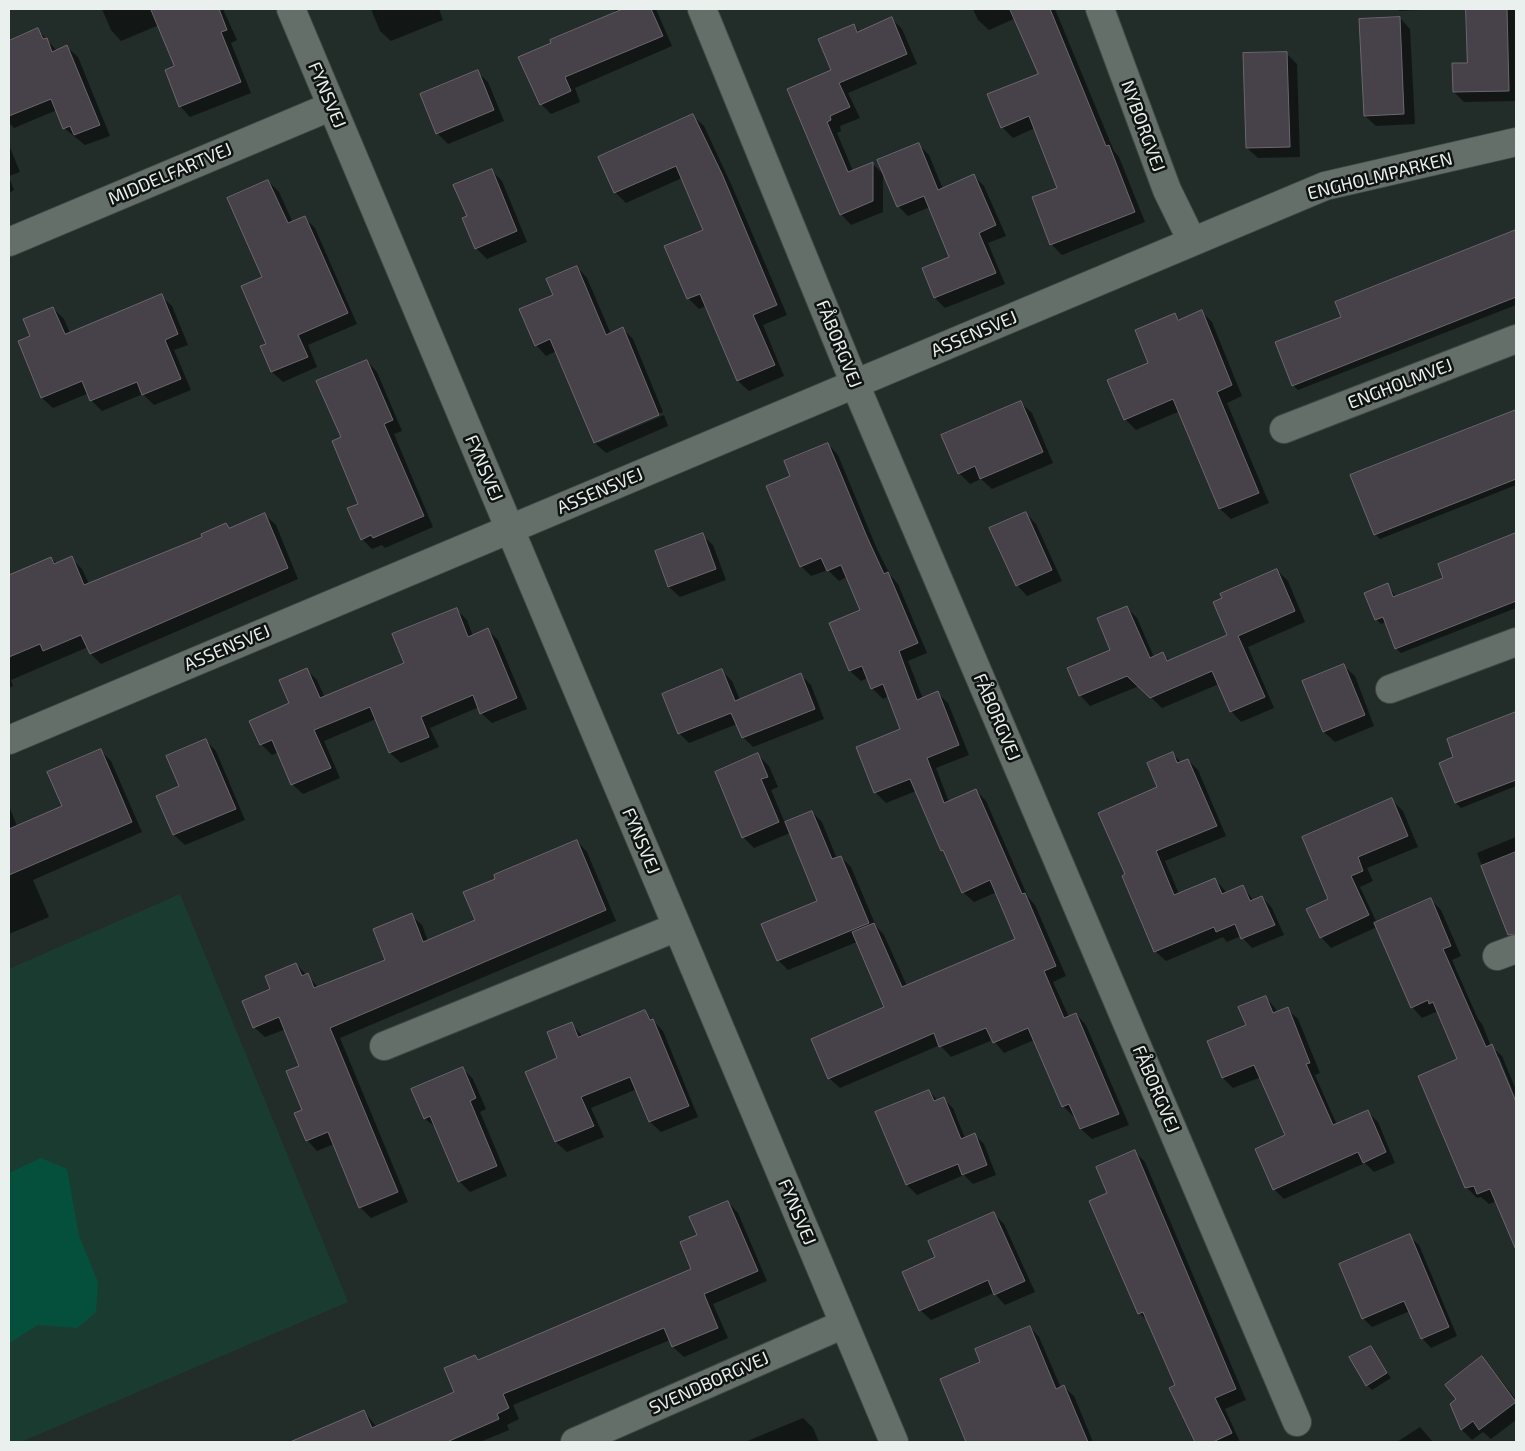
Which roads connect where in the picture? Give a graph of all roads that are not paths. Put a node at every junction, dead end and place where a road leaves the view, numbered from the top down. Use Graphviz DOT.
graph roads {
  1 [pos="291,9"];
  2 [pos="702,9"];
  3 [pos="1100,9"];
  4 [pos="332,106"];
  5 [pos="1516,142"];
  6 [pos="9,242"];
  7 [pos="1192,242"];
  8 [pos="1516,339"];
  9 [pos="855,384"];
  10 [pos="1284,429"];
  11 [pos="510,530"];
  12 [pos="1516,642"];
  13 [pos="1390,689"];
  14 [pos="9,740"];
  15 [pos="677,927"];
  16 [pos="384,1046"];
  17 [pos="844,1324"];
  18 [pos="1297,1422"];
  19 [pos="575,1442"];
  20 [pos="894,1442"];
  1 -- 4 [label="street, FYNSVEJ"];
  2 -- 9 [label="street, FÅBORGVEJ"];
  3 -- 7 [label="street, NYBORGVEJ"];
  4 -- 6 [label="street, MIDDELFARTVEJ"];
  4 -- 11 [label="street, FYNSVEJ"];
  5 -- 7 [label="street, ENGHOLMPARKEN"];
  7 -- 9 [label="street, ASSENSVEJ"];
  8 -- 10 [label="street, ENGHOLMVEJ"];
  9 -- 11 [label="street, ASSENSVEJ"];
  9 -- 18 [label="street, FÅBORGVEJ"];
  11 -- 14 [label="street, ASSENSVEJ"];
  11 -- 15 [label="street, FYNSVEJ"];
  12 -- 13 [label="street"];
  15 -- 16 [label="street"];
  15 -- 17 [label="street, FYNSVEJ"];
  17 -- 19 [label="street, SVENDBORGVEJ"];
  17 -- 20 [label="street, FYNSVEJ"];
}
